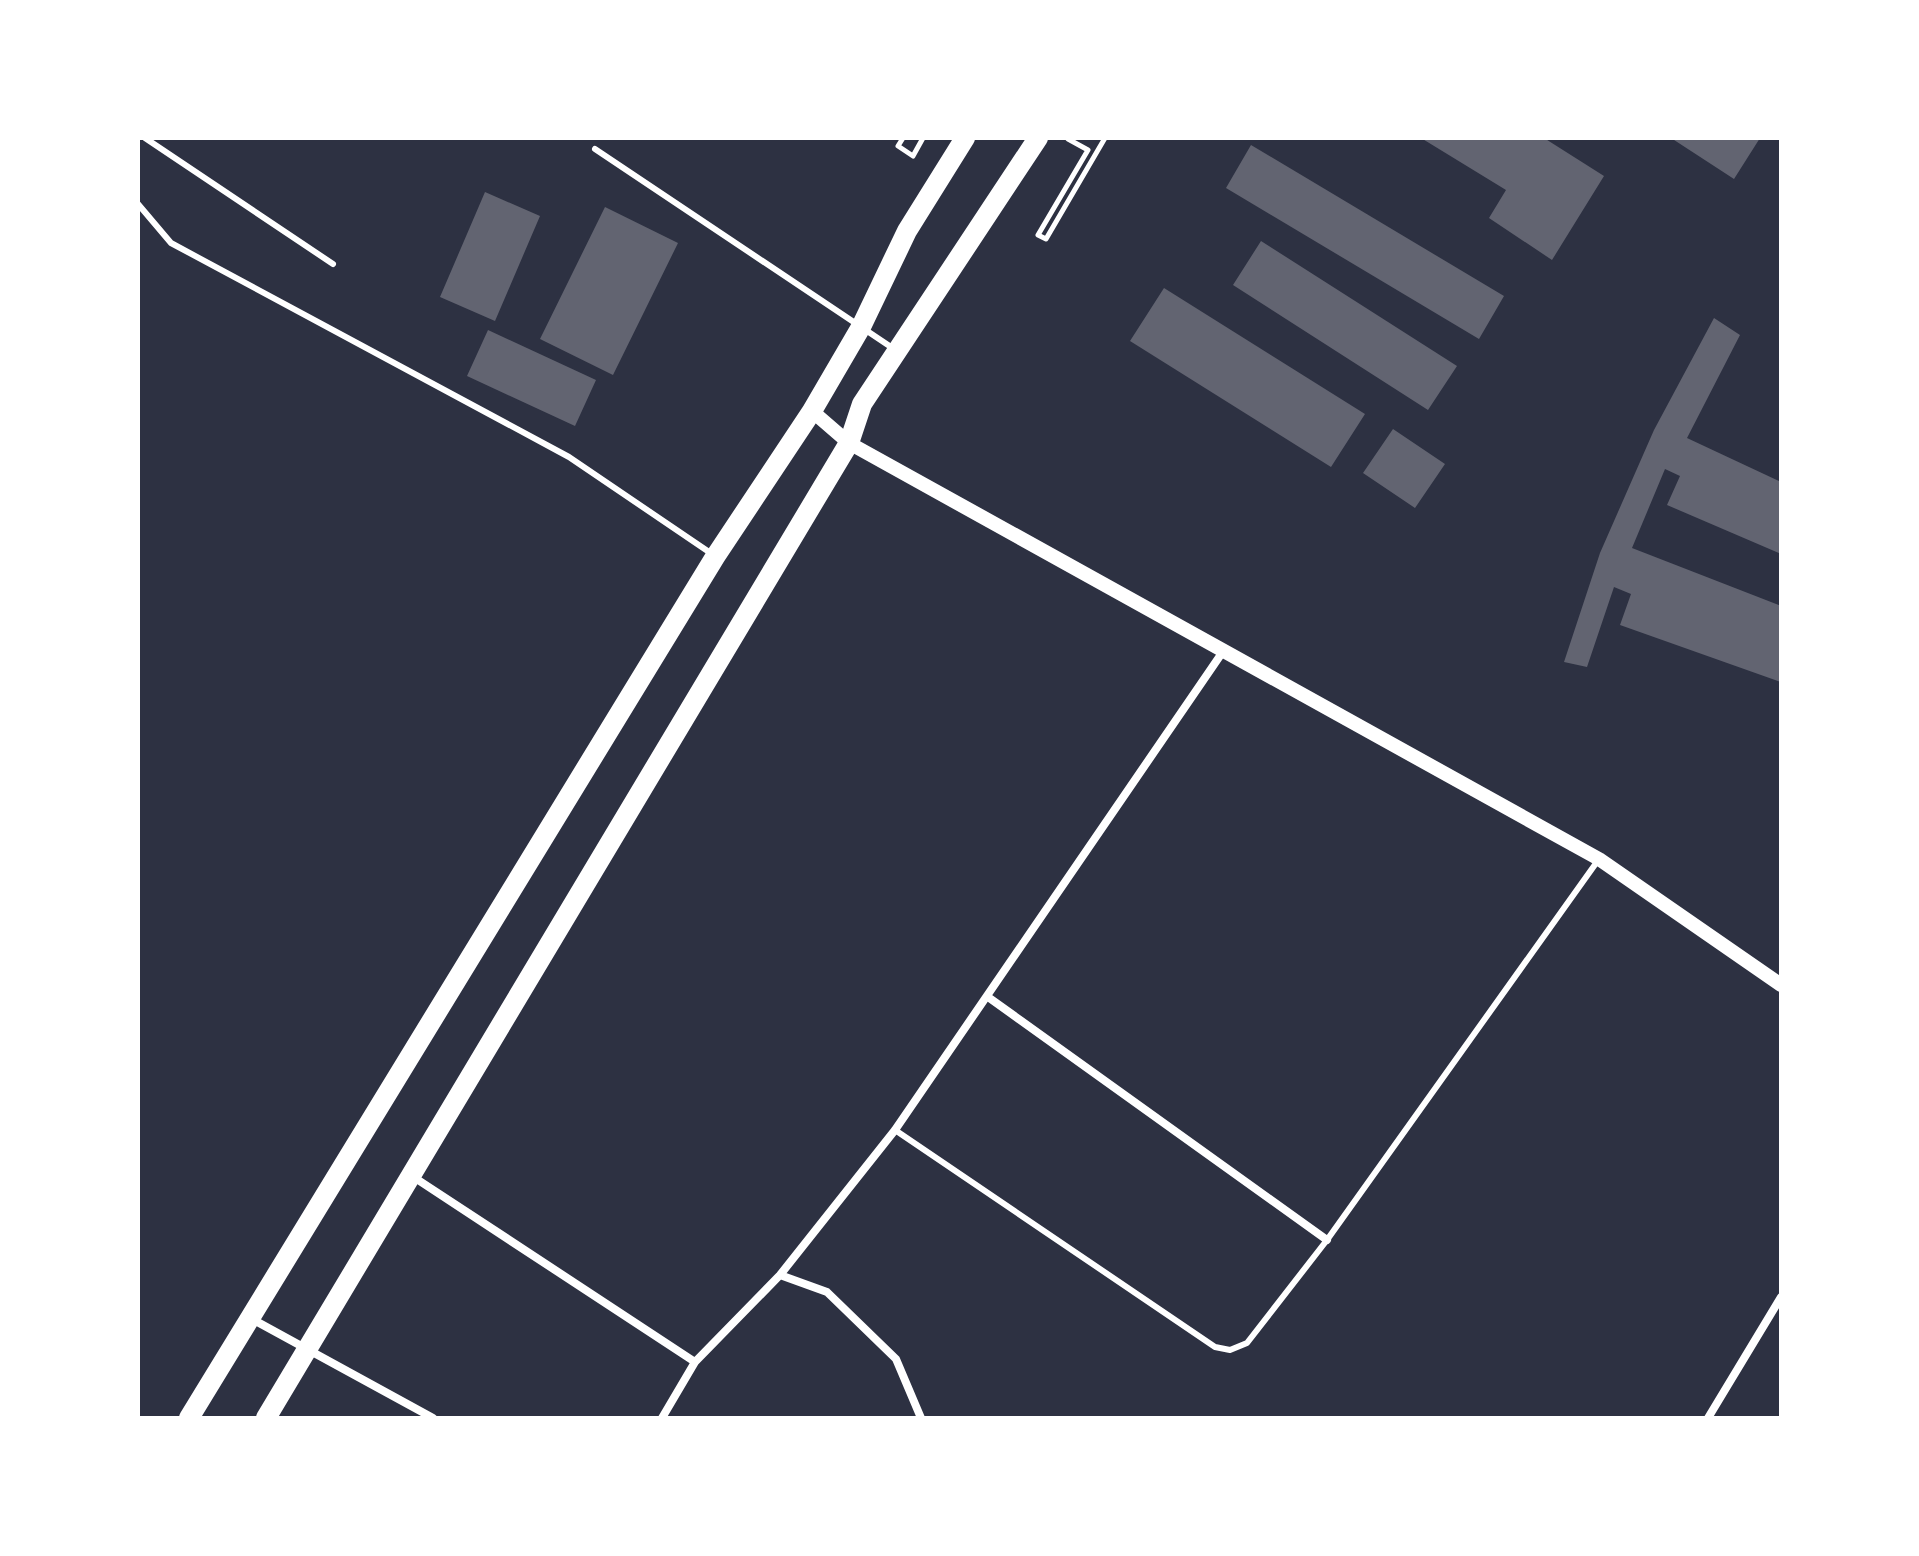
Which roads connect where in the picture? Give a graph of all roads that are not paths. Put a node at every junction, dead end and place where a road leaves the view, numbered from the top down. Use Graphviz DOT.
graph roads {
  1 [pos="145,138"];
  2 [pos="965,138"];
  3 [pos="1038,138"];
  4 [pos="595,149"];
  5 [pos="138,204"];
  6 [pos="333,264"];
  7 [pos="861,327"];
  8 [pos="897,351"];
  9 [pos="812,411"];
  10 [pos="849,443"];
  11 [pos="715,557"];
  12 [pos="1224,650"];
  13 [pos="1599,859"];
  14 [pos="1781,985"];
  15 [pos="988,997"];
  16 [pos="895,1130"];
  17 [pos="412,1176"];
  18 [pos="1327,1240"];
  19 [pos="780,1275"];
  20 [pos="1781,1297"];
  21 [pos="249,1317"];
  22 [pos="306,1350"];
  23 [pos="695,1362"];
  24 [pos="189,1418"];
  25 [pos="266,1418"];
  26 [pos="433,1418"];
  27 [pos="662,1418"];
  28 [pos="921,1418"];
  29 [pos="1708,1418"];
  1 -- 6 [label="lane"];
  2 -- 7 [label="main road"];
  3 -- 8 [label="main road"];
  4 -- 7 [label="lane"];
  5 -- 11 [label="lane"];
  7 -- 8 [label="lane"];
  7 -- 9 [label="main road"];
  8 -- 10 [label="main road"];
  9 -- 10 [label="street"];
  9 -- 11 [label="main road"];
  10 -- 12 [label="street"];
  10 -- 17 [label="main road"];
  11 -- 21 [label="main road"];
  12 -- 13 [label="street"];
  12 -- 15 [label="street"];
  13 -- 14 [label="street"];
  13 -- 18 [label="lane"];
  15 -- 16 [label="street"];
  15 -- 18 [label="street"];
  16 -- 18 [label="lane"];
  16 -- 19 [label="street"];
  17 -- 22 [label="main road"];
  17 -- 23 [label="street"];
  19 -- 23 [label="street"];
  19 -- 28 [label="street"];
  20 -- 29 [label="street"];
  21 -- 22 [label="street"];
  21 -- 24 [label="main road"];
  22 -- 25 [label="main road"];
  22 -- 26 [label="street"];
  23 -- 27 [label="street"];
}
